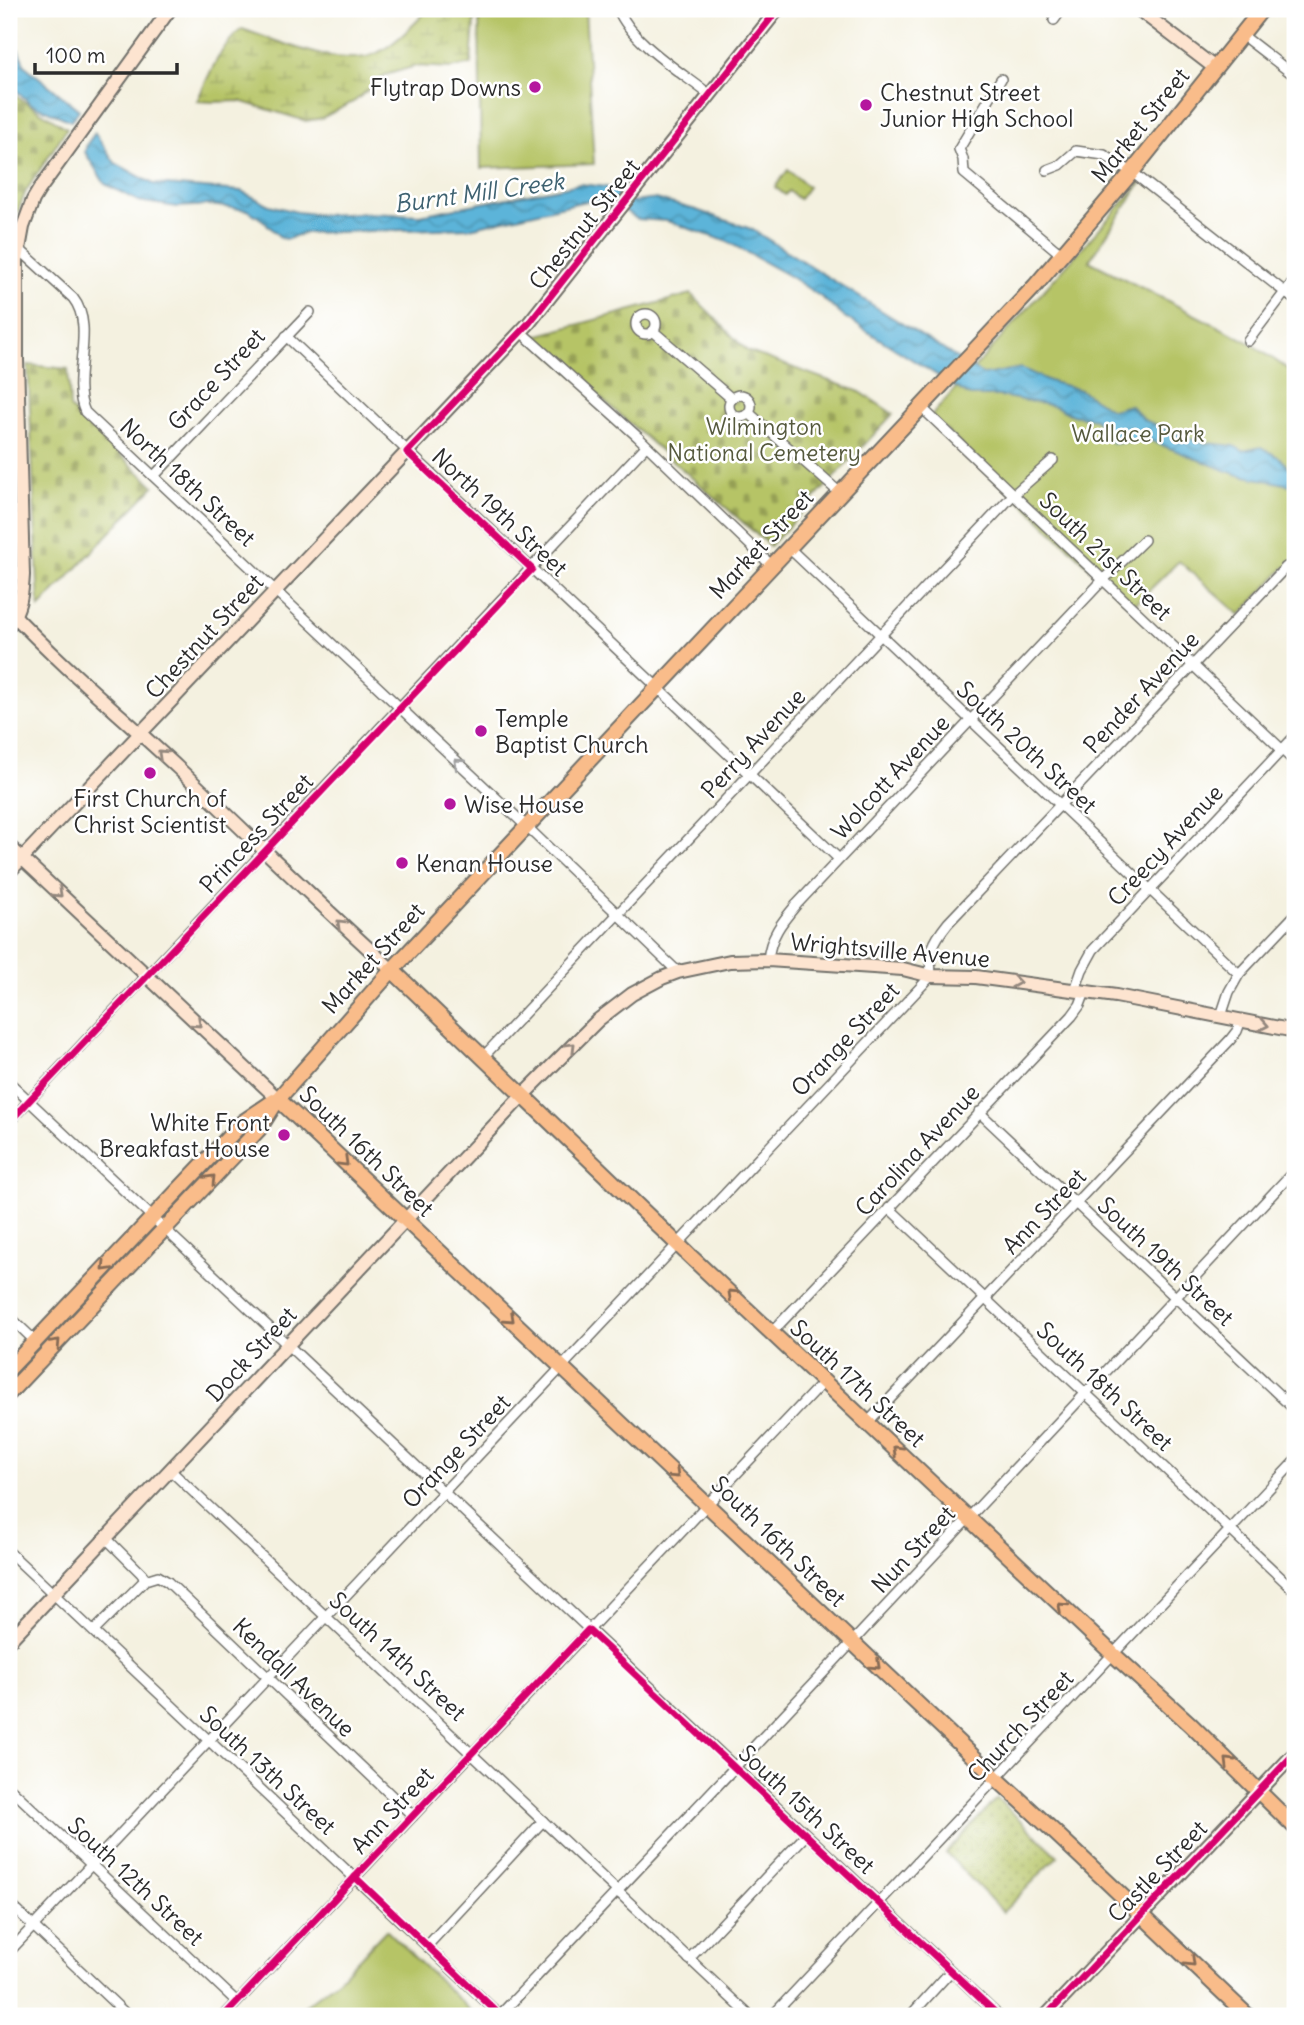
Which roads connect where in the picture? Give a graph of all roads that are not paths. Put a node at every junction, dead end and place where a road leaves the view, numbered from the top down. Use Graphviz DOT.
graph roads {
  1 [pos="170,9"];
  2 [pos="618,9"];
  3 [pos="778,9"];
  4 [pos="1062,9"];
  5 [pos="1138,9"];
  6 [pos="1262,9"];
  7 [pos="1054,20"];
  8 [pos="1242,35"];
  9 [pos="1215,68"];
  10 [pos="1295,76"];
  11 [pos="1001,79"];
  12 [pos="710,95"];
  13 [pos="1047,170"];
  14 [pos="1132,173"];
  15 [pos="18,248"];
  16 [pos="1062,255"];
  17 [pos="1295,279"];
  18 [pos="1285,292"];
  19 [pos="1295,300"];
  20 [pos="310,312"];
  21 [pos="653,331"];
  22 [pos="521,332"];
  23 [pos="286,336"];
  24 [pos="1248,341"];
  25 [pos="732,399"];
  26 [pos="921,407"];
  27 [pos="749,413"];
  28 [pos="646,446"];
  29 [pos="407,452"];
  30 [pos="1053,460"];
  31 [pos="154,476"];
  32 [pos="840,493"];
  33 [pos="1013,495"];
  34 [pos="1144,540"];
  35 [pos="789,548"];
  36 [pos="772,566"];
  37 [pos="1286,567"];
  38 [pos="532,569"];
  39 [pos="1103,580"];
  40 [pos="275,592"];
  41 [pos="11,617"];
  42 [pos="881,635"];
  43 [pos="1193,665"];
  44 [pos="658,687"];
  45 [pos="400,708"];
  46 [pos="971,720"];
  47 [pos="141,734"];
  48 [pos="1295,736"];
  49 [pos="1282,750"];
  50 [pos="1295,762"];
  51 [pos="750,775"];
  52 [pos="1061,805"];
  53 [pos="526,826"];
  54 [pos="9,846"];
  55 [pos="265,851"];
  56 [pos="22,858"];
  57 [pos="839,859"];
  58 [pos="9,872"];
  59 [pos="1150,889"];
  60 [pos="617,915"];
  61 [pos="1295,915"];
  62 [pos="768,960"];
  63 [pos="392,970"];
  64 [pos="678,972"];
  65 [pos="1239,974"];
  66 [pos="148,976"];
  67 [pos="931,976"];
  68 [pos="1080,991"];
  69 [pos="1221,1016"];
  70 [pos="1241,1020"];
  71 [pos="1295,1031"];
  72 [pos="483,1056"];
  73 [pos="9,1082"];
  74 [pos="523,1095"];
  75 [pos="278,1099"];
  76 [pos="29,1101"];
  77 [pos="979,1112"];
  78 [pos="9,1122"];
  79 [pos="1295,1170"];
  80 [pos="1077,1204"];
  81 [pos="889,1208"];
  82 [pos="406,1220"];
  83 [pos="159,1223"];
  84 [pos="678,1244"];
  85 [pos="1177,1298"];
  86 [pos="986,1300"];
  87 [pos="9,1316"];
  88 [pos="772,1332"];
  89 [pos="35,1341"];
  90 [pos="288,1346"];
  91 [pos="561,1367"];
  92 [pos="9,1369"];
  93 [pos="824,1381"];
  94 [pos="9,1393"];
  95 [pos="1086,1394"];
  96 [pos="1295,1410"];
  97 [pos="868,1422"];
  98 [pos="1295,1461"];
  99 [pos="170,1470"];
  100 [pos="443,1492"];
  101 [pos="707,1504"];
  102 [pos="968,1518"];
  103 [pos="1230,1530"];
  104 [pos="106,1538"];
  105 [pos="9,1552"];
  106 [pos="145,1580"];
  107 [pos="1295,1591"];
  108 [pos="54,1594"];
  109 [pos="327,1616"];
  110 [pos="588,1630"];
  111 [pos="94,1631"];
  112 [pos="9,1641"];
  113 [pos="852,1642"];
  114 [pos="1114,1655"];
  115 [pos="267,1678"];
  116 [pos="209,1741"];
  117 [pos="1295,1752"];
  118 [pos="472,1754"];
  119 [pos="735,1768"];
  120 [pos="996,1779"];
  121 [pos="9,1787"];
  122 [pos="1258,1792"];
  123 [pos="413,1816"];
  124 [pos="543,1821"];
  125 [pos="1295,1827"];
  126 [pos="806,1835"];
  127 [pos="91,1866"];
  128 [pos="355,1877"];
  129 [pos="617,1891"];
  130 [pos="9,1903"];
  131 [pos="879,1903"];
  132 [pos="1141,1915"];
  133 [pos="33,1926"];
  134 [pos="427,1947"];
  135 [pos="9,1952"];
  136 [pos="689,1959"];
  137 [pos="951,1971"];
  138 [pos="237,2002"];
  139 [pos="128,2016"];
  140 [pos="224,2016"];
  141 [pos="500,2016"];
  142 [pos="750,2016"];
  143 [pos="772,2016"];
  144 [pos="910,2016"];
  145 [pos="999,2016"];
  146 [pos="1046,2016"];
  147 [pos="1248,2016"];
  1 -- 15 [label="street"];
  2 -- 12 [label="street"];
  3 -- 12 [label="street, Chestnut Street"];
  4 -- 7 [label="street"];
  5 -- 9 [label="street"];
  6 -- 8 [label="main road, Market Street"];
  8 -- 9 [label="main road, Market Street"];
  8 -- 10 [label="street"];
  9 -- 14 [label="main road, Market Street"];
  11 -- 16 [label="street"];
  12 -- 22 [label="street, Chestnut Street"];
  13 -- 14 [label="street"];
  14 -- 16 [label="main road, Market Street"];
  14 -- 18 [label="street"];
  15 -- 31 [label="street, North 18th Street"];
  15 -- 41 [label="street"];
  16 -- 26 [label="main road, Market Street"];
  17 -- 18 [label="street"];
  18 -- 19 [label="street"];
  18 -- 24 [label="street"];
  20 -- 23 [label="street, Grace Street"];
  21 -- 25 [label="street"];
  22 -- 28 [label="street"];
  22 -- 29 [label="street, Chestnut Street"];
  23 -- 29 [label="street, North 19th Street"];
  23 -- 31 [label="street, Grace Street"];
  25 -- 27 [label="street"];
  25 -- 27 [label="street"];
  26 -- 32 [label="main road, Market Street"];
  26 -- 33 [label="street, South 21st Street"];
  27 -- 32 [label="street"];
  28 -- 36 [label="street"];
  28 -- 38 [label="street, Princess Street"];
  29 -- 38 [label="street, North 19th Street"];
  29 -- 40 [label="street, Chestnut Street"];
  30 -- 33 [label="street, Perry Avenue"];
  31 -- 40 [label="street, North 18th Street"];
  32 -- 35 [label="main road, Market Street"];
  33 -- 39 [label="street, South 21st Street"];
  33 -- 42 [label="street, Perry Avenue"];
  34 -- 39 [label="street, Wolcott Avenue"];
  35 -- 36 [label="main road, Market Street"];
  35 -- 42 [label="street, South 20th Street"];
  36 -- 44 [label="main road, Market Street"];
  37 -- 43 [label="street, Pender Avenue"];
  38 -- 44 [label="street, North 19th Street"];
  38 -- 45 [label="street, Princess Street"];
  39 -- 43 [label="street, South 21st Street"];
  39 -- 46 [label="street, Wolcott Avenue"];
  40 -- 45 [label="street, North 18th Street"];
  40 -- 47 [label="street, Chestnut Street"];
  41 -- 47 [label="street"];
  42 -- 46 [label="street, South 20th Street"];
  42 -- 51 [label="street, Perry Avenue"];
  43 -- 49 [label="street, South 21st Street"];
  43 -- 52 [label="street, Pender Avenue"];
  44 -- 51 [label="street"];
  44 -- 53 [label="main road, Market Street"];
  53 -- 45 [label="street, North 18th Street, one-way"];
  45 -- 55 [label="street, Princess Street"];
  46 -- 52 [label="street, South 20th Street"];
  46 -- 57 [label="street, Wolcott Avenue"];
  55 -- 47 [label="street, one-way"];
  47 -- 56 [label="street, Chestnut Street"];
  48 -- 49 [label="street, Creecy Avenue"];
  49 -- 50 [label="street, South 21st Street"];
  49 -- 59 [label="street, Creecy Avenue"];
  51 -- 57 [label="street"];
  51 -- 60 [label="street, Perry Avenue"];
  52 -- 59 [label="street, South 20th Street"];
  52 -- 67 [label="street, Pender Avenue"];
  53 -- 60 [label="street"];
  53 -- 63 [label="main road, Market Street"];
  54 -- 56 [label="street"];
  63 -- 55 [label="street, one-way"];
  55 -- 66 [label="street, Princess Street"];
  56 -- 58 [label="street, Chestnut Street"];
  56 -- 66 [label="street, one-way"];
  57 -- 62 [label="street, Wolcott Avenue"];
  59 -- 65 [label="street, South 20th Street"];
  59 -- 68 [label="street, Creecy Avenue"];
  60 -- 64 [label="street"];
  60 -- 72 [label="street, Perry Avenue"];
  61 -- 65 [label="street"];
  62 -- 64 [label="street, Wrightsville Avenue"];
  62 -- 67 [label="street, Wrightsville Avenue"];
  63 -- 72 [label="main road, South 17th Street"];
  63 -- 75 [label="main road, Market Street"];
  74 -- 64 [label="street, Wrightsville Avenue, one-way"];
  65 -- 69 [label="street"];
  66 -- 75 [label="street, one-way"];
  66 -- 76 [label="street, Princess Street"];
  67 -- 68 [label="street, Wrightsville Avenue, one-way"];
  67 -- 84 [label="street, Orange Street"];
  68 -- 69 [label="street, Wrightsville Avenue"];
  68 -- 77 [label="street, Carolina Avenue"];
  69 -- 70 [label="street, Wrightsville Avenue"];
  70 -- 71 [label="street, Wrightsville Avenue, one-way"];
  70 -- 80 [label="street, Ann Street"];
  72 -- 74 [label="main road, South 17th Street"];
  73 -- 76 [label="street, South 15th Street"];
  74 -- 82 [label="street, Dock Street"];
  74 -- 84 [label="main road, South 17th Street"];
  75 -- 82 [label="main road, South 16th Street, one-way"];
  75 -- 83 [label="main road, Market Street"];
  76 -- 78 [label="street, Princess Street"];
  76 -- 83 [label="street, South 15th Street"];
  77 -- 80 [label="street, South 19th Street"];
  77 -- 81 [label="street, Carolina Avenue"];
  79 -- 85 [label="street, Nun Street"];
  80 -- 85 [label="street, South 19th Street"];
  80 -- 86 [label="street, Ann Street"];
  81 -- 86 [label="street, South 18th Street"];
  81 -- 88 [label="street, Carolina Avenue"];
  82 -- 90 [label="street, Dock Street"];
  82 -- 91 [label="main road, South 16th Street, one-way"];
  83 -- 89 [label="main road, Market Street, one-way"];
  83 -- 90 [label="street, South 15th Street"];
  94 -- 83 [label="main road, Market Street, one-way"];
  88 -- 84 [label="main road, South 17th Street, one-way"];
  84 -- 91 [label="street, Orange Street"];
  85 -- 95 [label="street, Nun Street"];
  85 -- 96 [label="street, South 19th Street"];
  86 -- 95 [label="street, South 18th Street"];
  86 -- 97 [label="street, Ann Street"];
  87 -- 89 [label="street"];
  88 -- 93 [label="main road, South 17th Street"];
  89 -- 92 [label="main road, Market Street"];
  90 -- 99 [label="street, Dock Street"];
  90 -- 100 [label="street, South 15th Street"];
  91 -- 100 [label="street, Orange Street"];
  91 -- 101 [label="main road, South 16th Street, one-way"];
  93 -- 97 [label="main road, South 17th Street"];
  93 -- 101 [label="street, Ann Street"];
  95 -- 102 [label="street, Nun Street"];
  95 -- 103 [label="street, South 18th Street"];
  102 -- 97 [label="main road, South 17th Street, one-way"];
  98 -- 103 [label="street, Church Street"];
  99 -- 104 [label="street, Dock Street"];
  99 -- 109 [label="street, South 14th Street"];
  100 -- 109 [label="street, Orange Street"];
  100 -- 110 [label="street, South 15th Street"];
  101 -- 110 [label="street, Ann Street"];
  101 -- 113 [label="main road, South 16th Street"];
  102 -- 113 [label="street, Nun Street"];
  114 -- 102 [label="main road, South 17th Street, one-way"];
  103 -- 107 [label="street, South 18th Street"];
  103 -- 114 [label="street, Church Street"];
  104 -- 106 [label="street"];
  104 -- 108 [label="street, Dock Street"];
  105 -- 108 [label="street, South 13th Street"];
  106 -- 111 [label="street"];
  106 -- 115 [label="street, Kendall Avenue"];
  108 -- 111 [label="street, South 13th Street"];
  108 -- 112 [label="street, Dock Street"];
  109 -- 115 [label="street, Orange Street"];
  109 -- 118 [label="street, South 14th Street"];
  110 -- 118 [label="street, Ann Street"];
  110 -- 119 [label="street, South 15th Street"];
  111 -- 116 [label="street, South 13th Street"];
  113 -- 119 [label="street, Nun Street"];
  113 -- 120 [label="main road, South 16th Street, one-way"];
  114 -- 120 [label="street, Church Street"];
  122 -- 114 [label="main road, South 17th Street, one-way"];
  115 -- 116 [label="street, Orange Street"];
  115 -- 123 [label="street, Kendall Avenue"];
  116 -- 127 [label="street, Orange Street"];
  116 -- 128 [label="street, South 13th Street"];
  117 -- 122 [label="street, Castle Street"];
  118 -- 123 [label="street, Ann Street"];
  118 -- 124 [label="street, South 14th Street"];
  119 -- 126 [label="street, South 15th Street"];
  119 -- 129 [label="street, Nun Street"];
  120 -- 131 [label="street, Church Street"];
  120 -- 132 [label="main road, South 16th Street"];
  121 -- 127 [label="street, South 12th Street"];
  122 -- 125 [label="main road, South 17th Street"];
  122 -- 132 [label="street, Castle Street"];
  123 -- 128 [label="street, Ann Street"];
  124 -- 129 [label="street, South 14th Street"];
  124 -- 134 [label="street"];
  126 -- 131 [label="street, South 15th Street"];
  126 -- 136 [label="street"];
  127 -- 133 [label="street, Orange Street"];
  127 -- 138 [label="street, South 12th Street"];
  128 -- 134 [label="street, South 13th Street"];
  128 -- 138 [label="street, Ann Street"];
  129 -- 136 [label="street, South 14th Street"];
  129 -- 141 [label="street, Nun Street"];
  130 -- 133 [label="street"];
  131 -- 137 [label="street, South 15th Street"];
  131 -- 143 [label="street, Church Street"];
  132 -- 146 [label="street, Castle Street"];
  132 -- 147 [label="main road, South 16th Street, one-way"];
  133 -- 135 [label="street, Orange Street"];
  133 -- 139 [label="street"];
  134 -- 141 [label="street, South 13th Street"];
  136 -- 142 [label="street, South 14th Street"];
  137 -- 144 [label="street"];
  137 -- 145 [label="street, South 15th Street"];
  138 -- 140 [label="street, Ann Street"];
}
